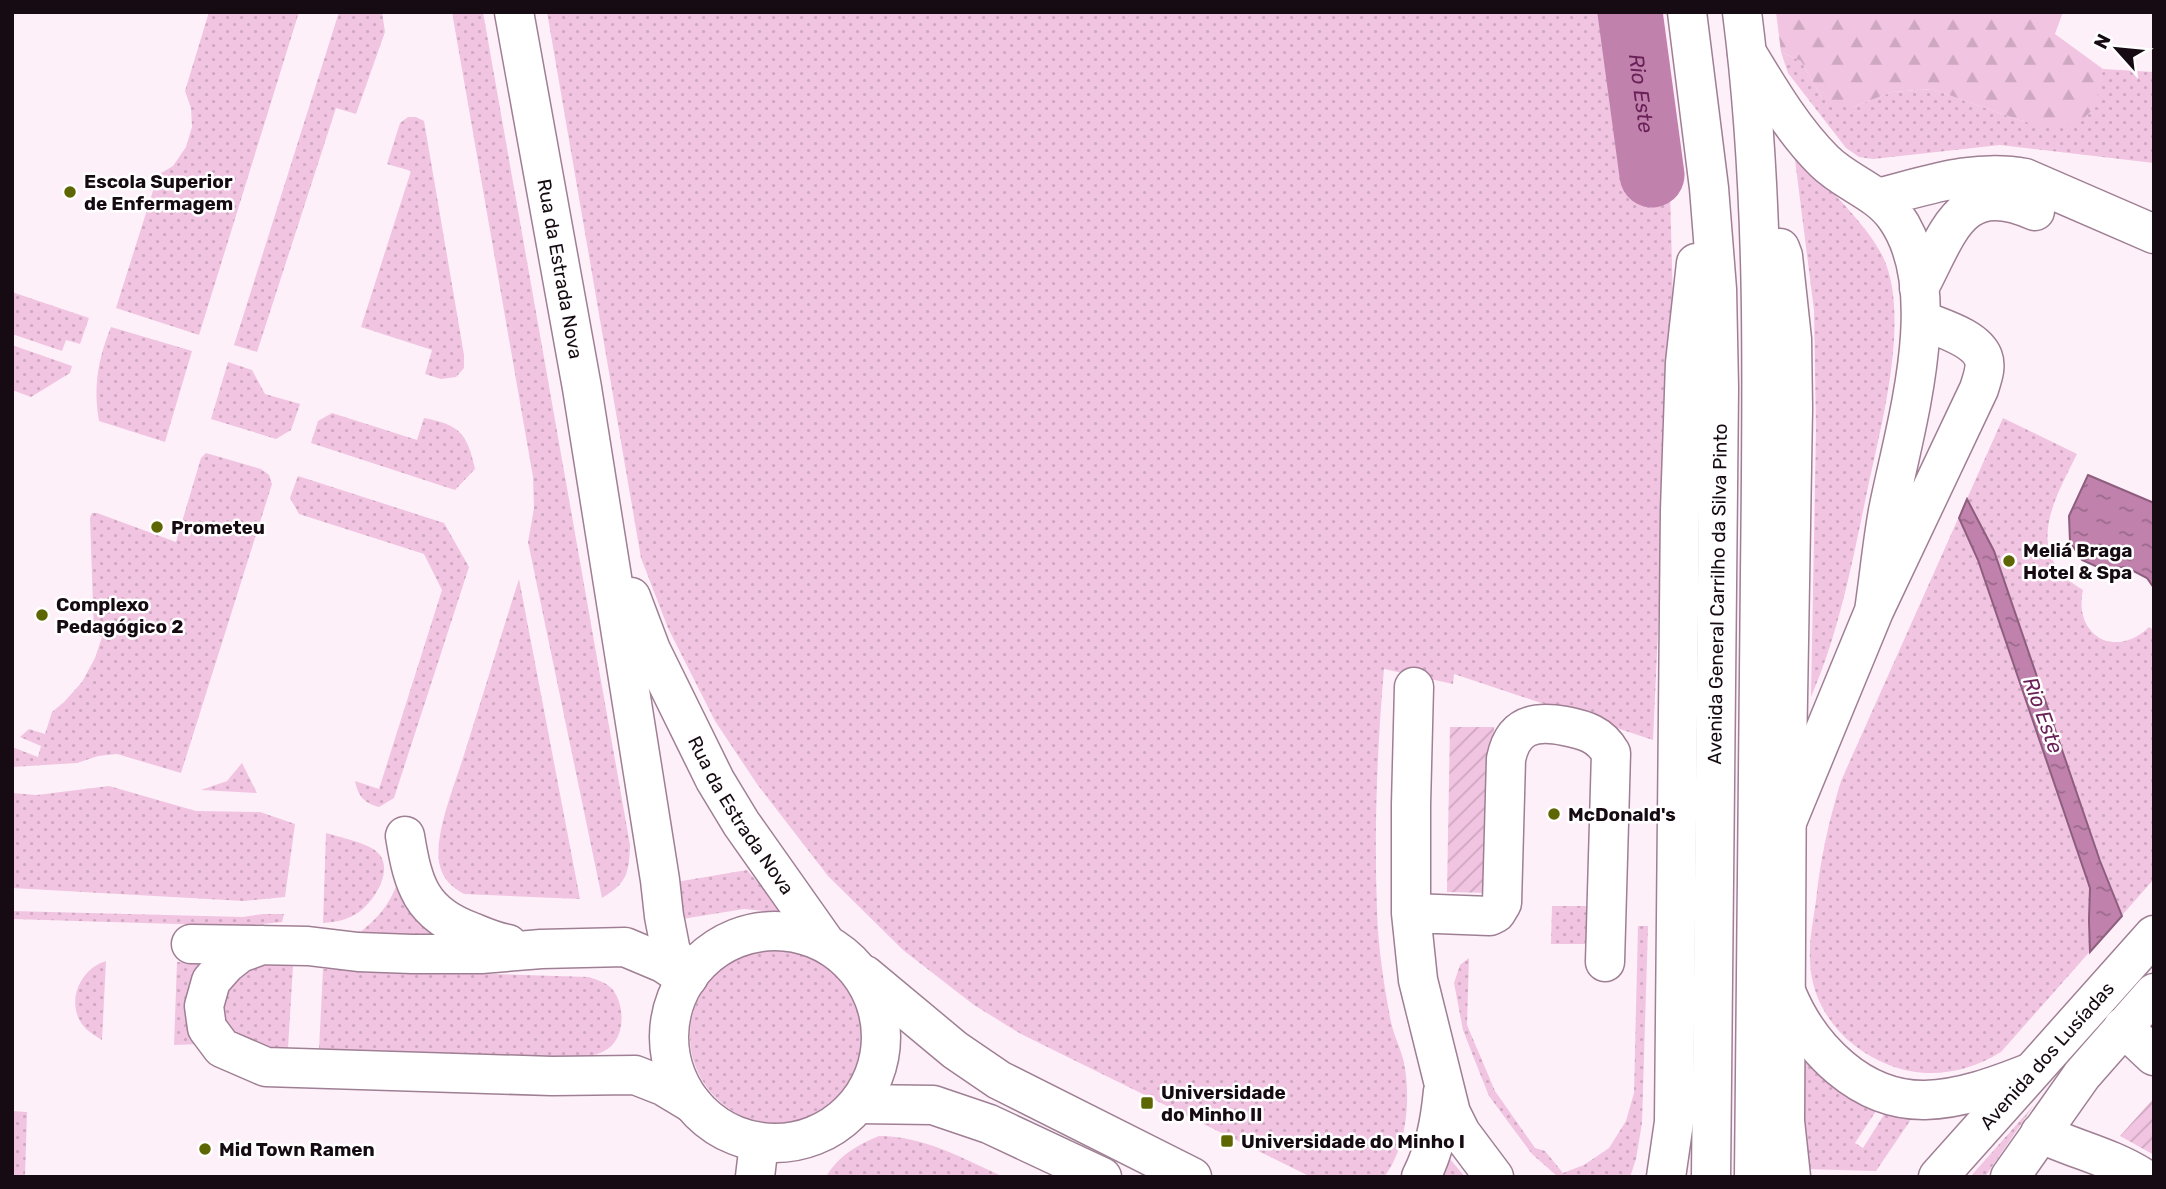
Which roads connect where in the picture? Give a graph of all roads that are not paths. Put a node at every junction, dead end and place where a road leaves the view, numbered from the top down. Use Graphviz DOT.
graph roads {
  1 [pos="514,12"];
  2 [pos="1687,12"];
  3 [pos="1742,12"];
  4 [pos="1747,54"];
  5 [pos="1709,188"];
  6 [pos="1757,191"];
  7 [pos="1878,198"];
  8 [pos="2085,233"];
  9 [pos="2154,234"];
  10 [pos="1920,304"];
  11 [pos="603,525"];
  12 [pos="1874,611"];
  13 [pos="1414,687"];
  14 [pos="1787,822"];
  15 [pos="405,836"];
  16 [pos="660,880"];
  17 [pos="1412,924"];
  18 [pos="2154,935"];
  19 [pos="825,942"];
  20 [pos="191,944"];
  21 [pos="262,945"];
  22 [pos="1502,946"];
  23 [pos="625,947"];
  24 [pos="541,949"];
  25 [pos="1605,962"];
  26 [pos="856,967"];
  27 [pos="688,977"];
  28 [pos="1786,993"];
  29 [pos="2154,993"];
  30 [pos="2123,1027"];
  31 [pos="2154,1056"];
  32 [pos="2035,1071"];
  33 [pos="1443,1091"];
  34 [pos="693,1104"];
  35 [pos="858,1104"];
  36 [pos="2040,1133"];
  37 [pos="757,1160"];
  38 [pos="1102,1177"];
  39 [pos="1192,1177"];
  40 [pos="1421,1177"];
  41 [pos="1493,1177"];
  42 [pos="1665,1177"];
  43 [pos="1711,1177"];
  44 [pos="1755,1177"];
  45 [pos="1791,1177"];
  46 [pos="1938,1177"];
  47 [pos="2010,1177"];
  48 [pos="2142,1177"];
  1 -- 11 [label="main road, Rua da Estrada Nova"];
  2 -- 5 [label="main road, Avenida General Carrilho da Silva Pinto"];
  3 -- 4 [label="main road"];
  4 -- 6 [label="main road"];
  4 -- 7 [label="main road"];
  5 -- 42 [label="main road"];
  5 -- 43 [label="main road, Avenida General Carrilho da Silva Pinto"];
  6 -- 14 [label="main road"];
  6 -- 44 [label="main road"];
  7 -- 9 [label="main road"];
  7 -- 10 [label="main road"];
  8 -- 10 [label="main road"];
  10 -- 12 [label="main road"];
  10 -- 12 [label="main road"];
  11 -- 16 [label="main road, Rua da Estrada Nova"];
  11 -- 19 [label="main road, Rua da Estrada Nova"];
  12 -- 14 [label="main road"];
  13 -- 17 [label="main road"];
  14 -- 28 [label="main road"];
  15 -- 24 [label="main road"];
  16 -- 23 [label="main road"];
  16 -- 27 [label="main road, Rua da Estrada Nova"];
  17 -- 22 [label="main road"];
  17 -- 25 [label="main road"];
  17 -- 33 [label="main road"];
  18 -- 32 [label="main road, Avenida dos Lusíadas"];
  19 -- 26 [label="main road"];
  19 -- 27 [label="main road"];
  20 -- 21 [label="main road"];
  21 -- 24 [label="main road"];
  21 -- 34 [label="main road"];
  23 -- 24 [label="main road"];
  23 -- 27 [label="main road"];
  26 -- 35 [label="main road"];
  26 -- 39 [label="main road"];
  27 -- 34 [label="main road"];
  28 -- 32 [label="main road"];
  28 -- 45 [label="main road"];
  29 -- 30 [label="main road, Avenida dos Lusíadas"];
  30 -- 31 [label="main road"];
  30 -- 36 [label="main road, Avenida dos Lusíadas"];
  32 -- 46 [label="main road, Avenida dos Lusíadas"];
  33 -- 40 [label="main road"];
  33 -- 41 [label="main road"];
  34 -- 37 [label="main road"];
  35 -- 37 [label="main road"];
  35 -- 38 [label="main road"];
  36 -- 47 [label="main road, Avenida dos Lusíadas"];
  36 -- 48 [label="main road"];
}
